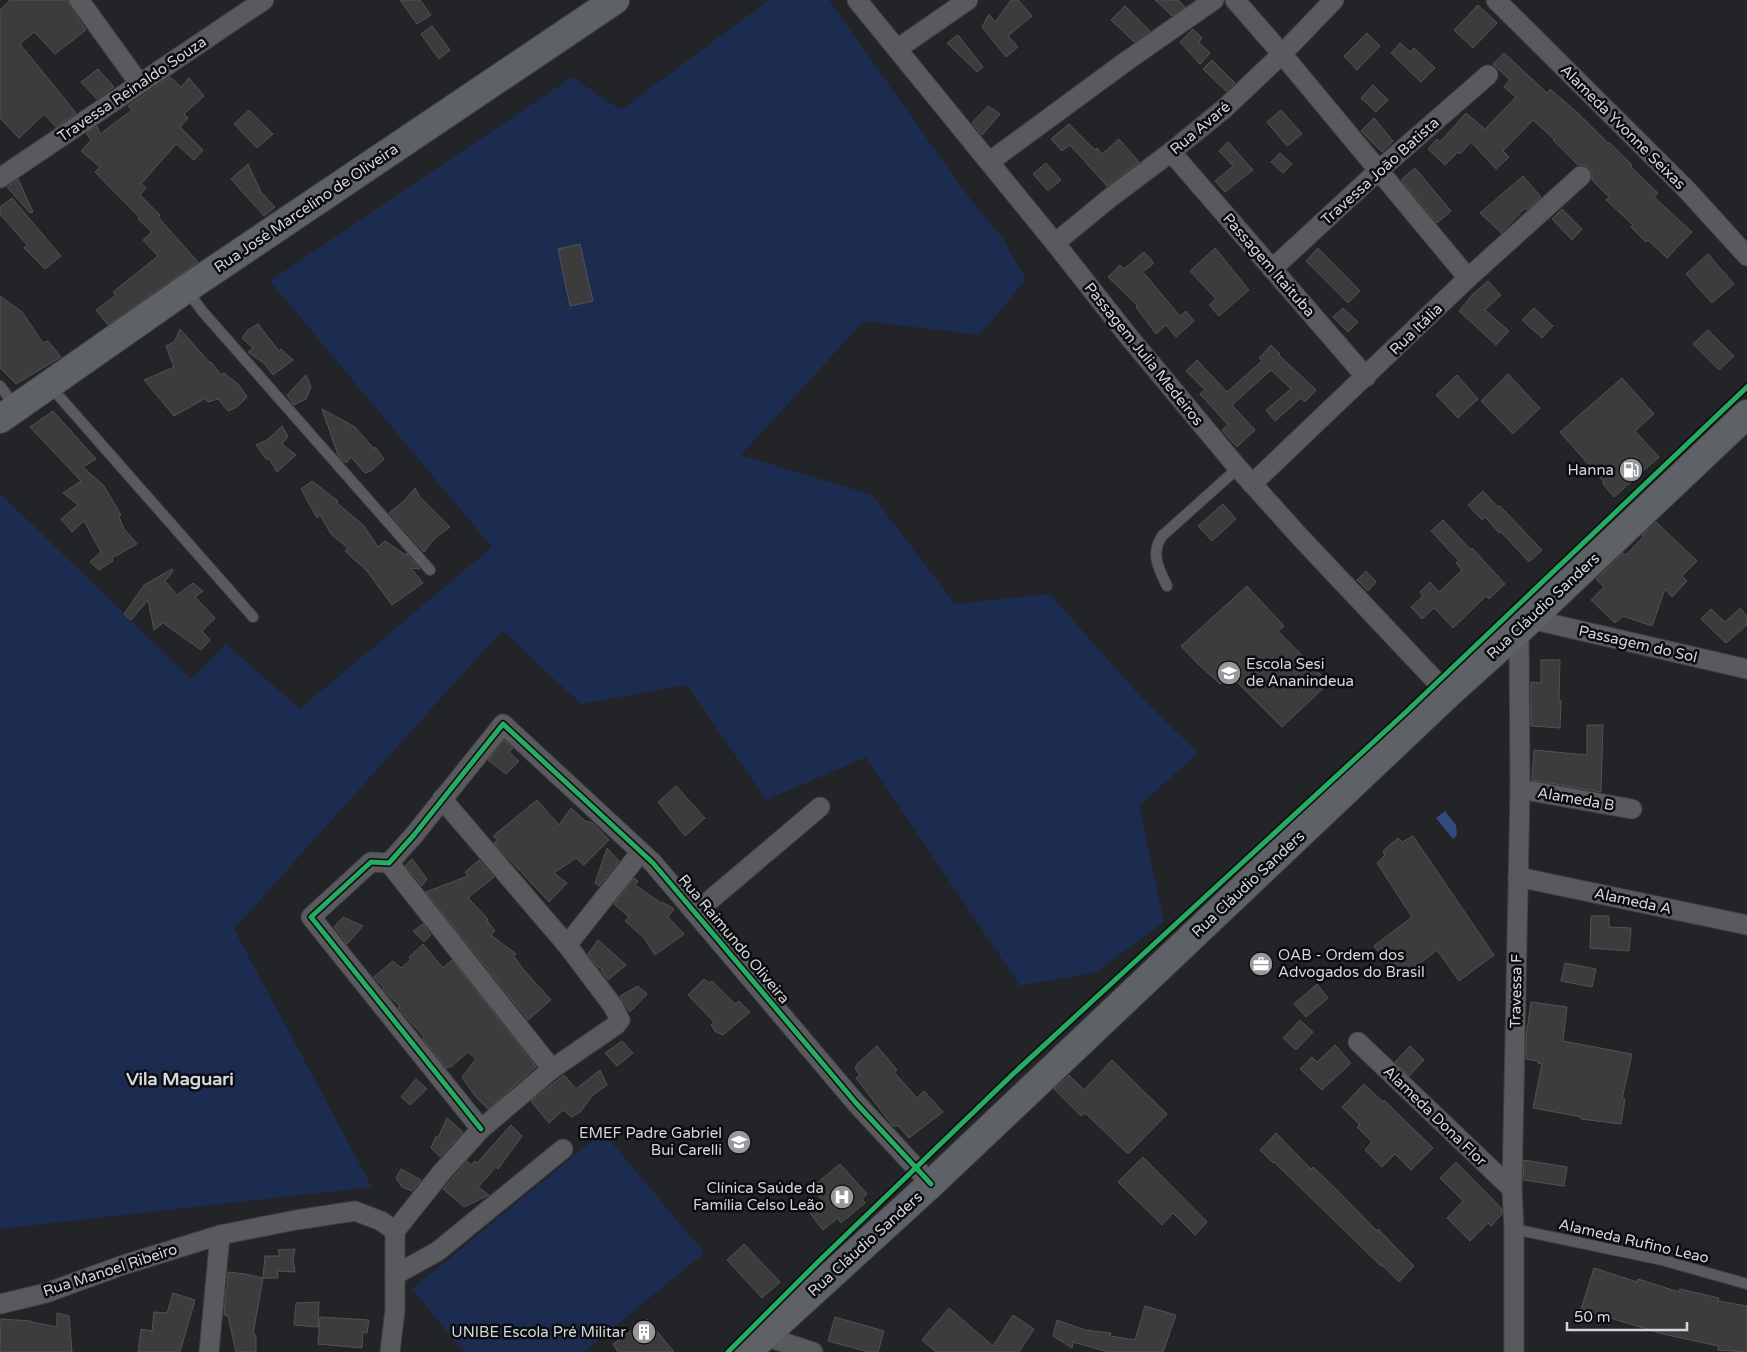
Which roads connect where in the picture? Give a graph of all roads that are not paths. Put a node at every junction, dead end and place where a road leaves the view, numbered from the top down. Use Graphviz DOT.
graph roads {
  1 [pos="79,0"];
  2 [pos="263,0"];
  3 [pos="615,0"];
  4 [pos="858,0"];
  5 [pos="968,0"];
  6 [pos="1214,0"];
  7 [pos="1235,0"];
  8 [pos="1334,0"];
  9 [pos="1496,0"];
  10 [pos="897,49"];
  11 [pos="1282,54"];
  12 [pos="1488,75"];
  13 [pos="139,83"];
  14 [pos="1172,152"];
  15 [pos="989,162"];
  16 [pos="3,171"];
  17 [pos="1378,171"];
  18 [pos="1581,176"];
  19 [pos="1055,243"];
  20 [pos="1747,256"];
  21 [pos="1272,269"];
  22 [pos="1468,278"];
  23 [pos="186,289"];
  24 [pos="1366,377"];
  25 [pos="0,386"];
  26 [pos="49,386"];
  27 [pos="8,413"];
  28 [pos="1747,414"];
  29 [pos="1238,468"];
  30 [pos="1252,484"];
  31 [pos="430,570"];
  32 [pos="1167,586"];
  33 [pos="253,617"];
  34 [pos="1524,625"];
  35 [pos="1747,669"];
  36 [pos="1448,694"];
  37 [pos="1520,789"];
  38 [pos="442,799"];
  39 [pos="820,807"];
  40 [pos="1632,809"];
  41 [pos="640,853"];
  42 [pos="389,863"];
  43 [pos="1518,877"];
  44 [pos="696,912"];
  45 [pos="1747,925"];
  46 [pos="567,945"];
  47 [pos="1358,1042"];
  48 [pos="552,1069"];
  49 [pos="480,1129"];
  50 [pos="563,1150"];
  51 [pos="931,1184"];
  52 [pos="1512,1189"];
  53 [pos="1514,1229"];
  54 [pos="395,1231"];
  55 [pos="220,1235"];
  56 [pos="395,1275"];
  57 [pos="1747,1284"];
  58 [pos="0,1304"];
  59 [pos="756,1344"];
  60 [pos="209,1352"];
  61 [pos="390,1352"];
  62 [pos="813,1352"];
  63 [pos="1514,1352"];
  1 -- 13 [label="street"];
  2 -- 13 [label="street, Travessa Reinaldo Souza"];
  3 -- 23 [label="main road, Rua José Marcelino de Oliveira"];
  4 -- 10 [label="street, Passagem Julia Medeiros"];
  5 -- 10 [label="street"];
  6 -- 15 [label="street"];
  7 -- 11 [label="street"];
  8 -- 11 [label="street, Rua Avaré"];
  9 -- 20 [label="street, Alameda Yvonne Seixas"];
  10 -- 15 [label="street, Passagem Julia Medeiros"];
  11 -- 14 [label="street, Rua Avaré"];
  11 -- 17 [label="street"];
  12 -- 17 [label="street, Travessa João Batista"];
  13 -- 16 [label="street, Travessa Reinaldo Souza"];
  14 -- 19 [label="street, Rua Avaré"];
  14 -- 21 [label="street, Passagem Itaituba"];
  15 -- 19 [label="street, Passagem Julia Medeiros"];
  17 -- 21 [label="street, Travessa João Batista"];
  17 -- 22 [label="street"];
  18 -- 22 [label="street, Rua Itália"];
  19 -- 29 [label="street, Passagem Julia Medeiros"];
  21 -- 24 [label="street, Passagem Itaituba"];
  22 -- 24 [label="street, Rua Itália"];
  23 -- 26 [label="main road, Rua José Marcelino de Oliveira"];
  23 -- 31 [label="lane"];
  24 -- 30 [label="street, Rua Itália"];
  25 -- 27 [label="lane"];
  26 -- 27 [label="main road, Rua José Marcelino de Oliveira"];
  26 -- 33 [label="lane"];
  28 -- 34 [label="main road, Rua Cláudio Sanders"];
  29 -- 30 [label="street, Passagem Julia Medeiros"];
  29 -- 32 [label="lane"];
  30 -- 36 [label="street, Passagem Julia Medeiros"];
  34 -- 35 [label="street, Passagem do Sol"];
  34 -- 36 [label="main road, Rua Cláudio Sanders"];
  34 -- 37 [label="street, Travessa F"];
  36 -- 51 [label="main road, Rua Cláudio Sanders"];
  37 -- 40 [label="street, Alameda B"];
  37 -- 43 [label="street, Travessa F"];
  38 -- 41 [label="street, Rua Raimundo Oliveira"];
  38 -- 42 [label="street"];
  38 -- 46 [label="street"];
  39 -- 44 [label="street"];
  41 -- 44 [label="street, Rua Raimundo Oliveira"];
  41 -- 46 [label="street"];
  42 -- 48 [label="street"];
  42 -- 49 [label="street"];
  43 -- 45 [label="street, Alameda A"];
  43 -- 52 [label="street, Travessa F"];
  44 -- 51 [label="street, Rua Raimundo Oliveira"];
  46 -- 48 [label="street"];
  47 -- 52 [label="street, Alameda Dona Flor"];
  48 -- 49 [label="street"];
  49 -- 54 [label="street"];
  50 -- 56 [label="street"];
  51 -- 59 [label="main road, Rua Cláudio Sanders"];
  52 -- 53 [label="street, Travessa F"];
  53 -- 57 [label="lane, Alameda Rufino Leao"];
  53 -- 63 [label="street, Travessa F"];
  54 -- 55 [label="street, Rua Manoel Ribeiro"];
  54 -- 56 [label="street"];
  55 -- 58 [label="street, Rua Manoel Ribeiro"];
  55 -- 60 [label="street"];
  56 -- 61 [label="street"];
  59 -- 62 [label="street"];
}
